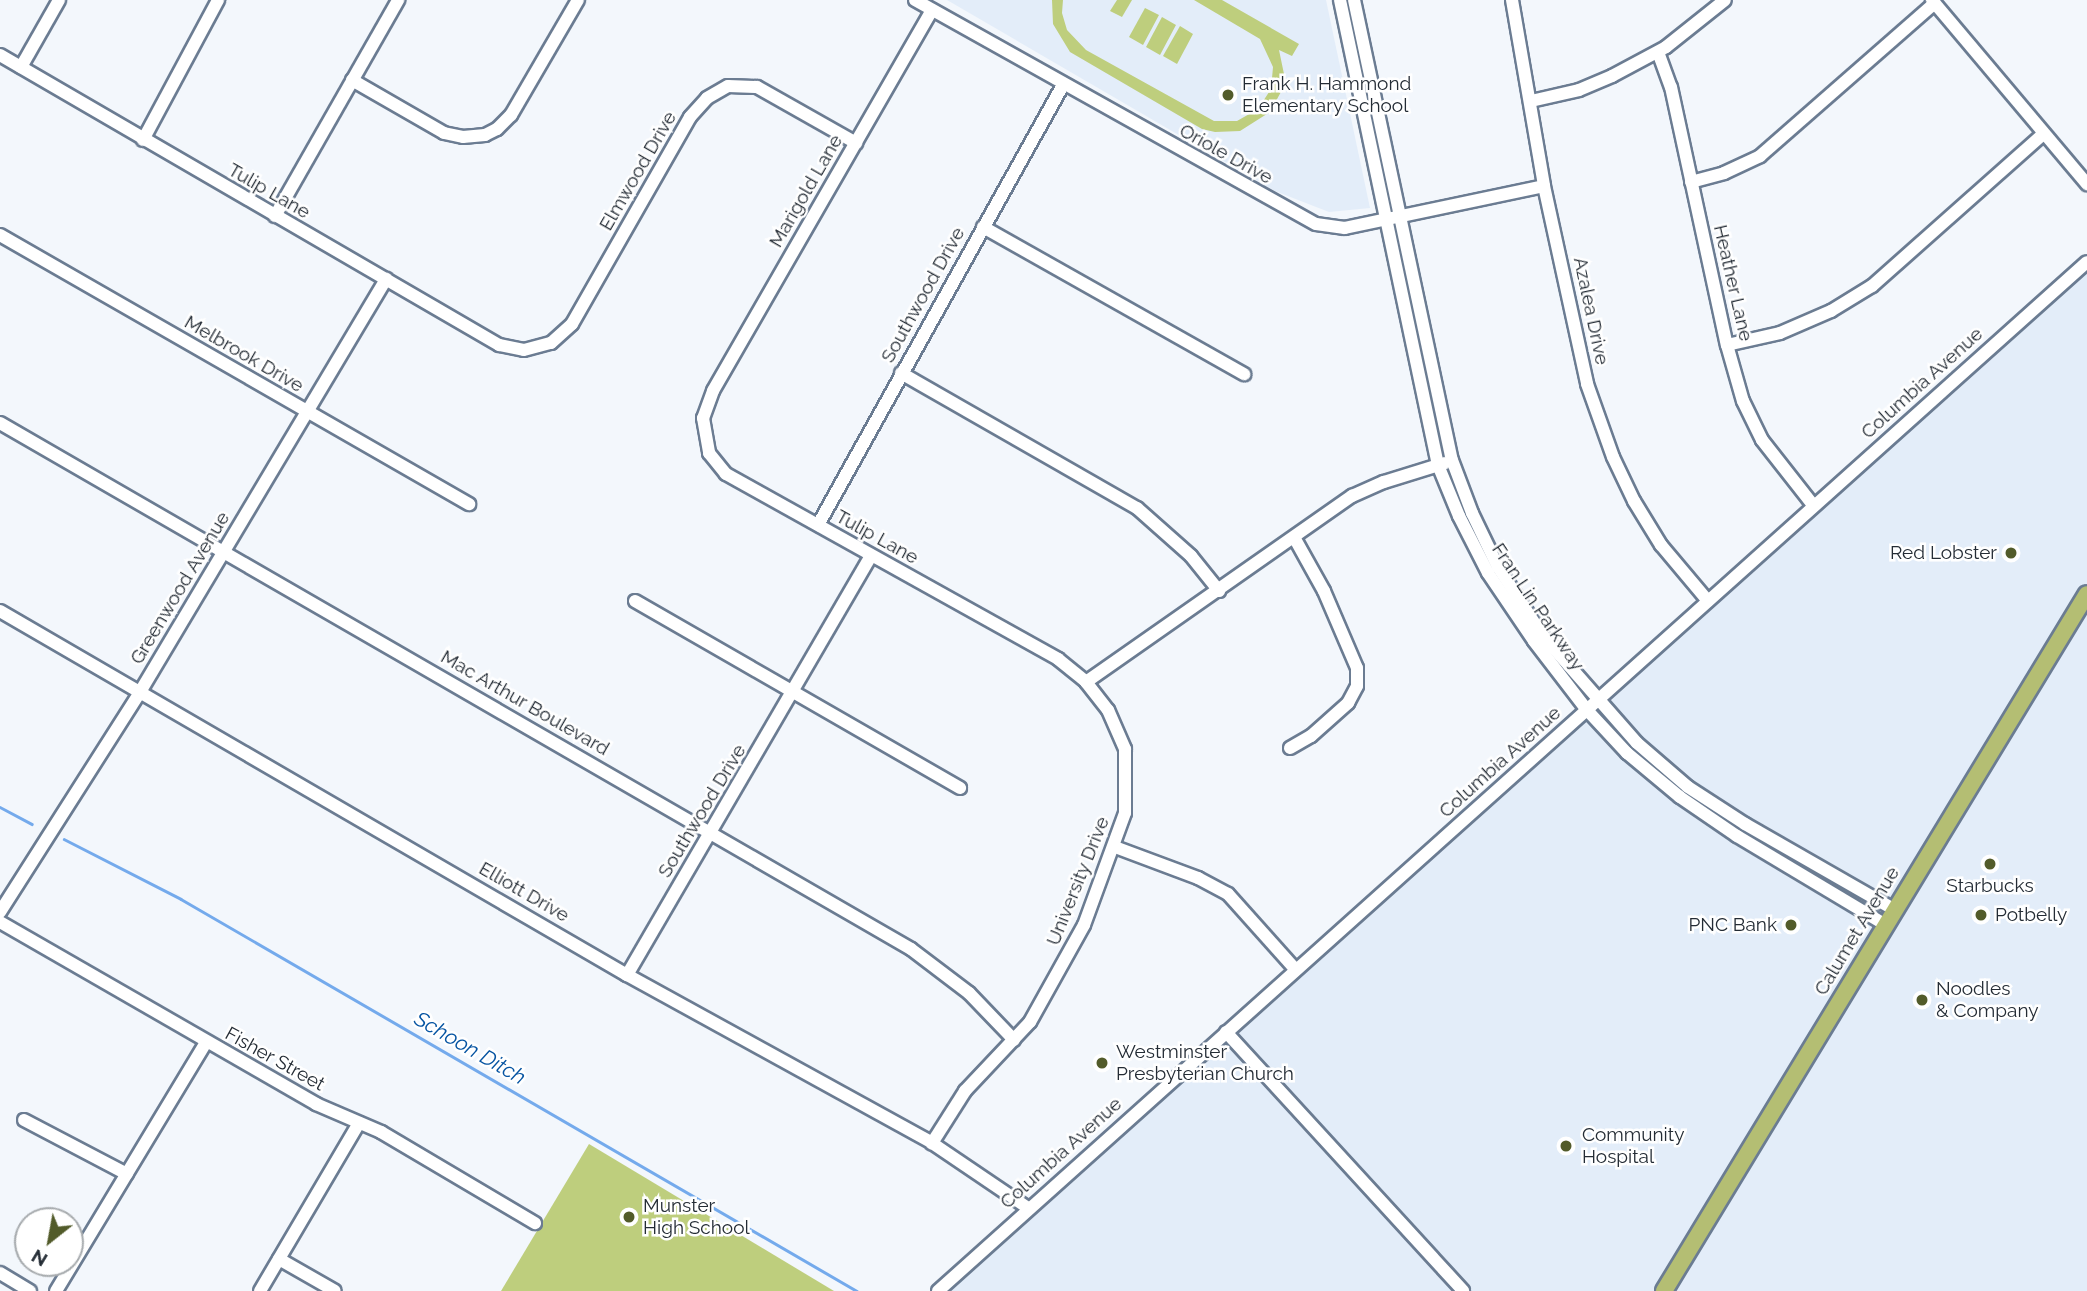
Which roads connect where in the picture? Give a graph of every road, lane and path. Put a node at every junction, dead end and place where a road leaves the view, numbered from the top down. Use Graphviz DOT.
graph roads {
  1 [pos="59,0"];
  2 [pos="218,0"];
  3 [pos="398,0"];
  4 [pos="578,0"];
  5 [pos="915,0"];
  6 [pos="1340,0"];
  7 [pos="1354,0"];
  8 [pos="1511,0"];
  9 [pos="1725,0"];
  10 [pos="1933,2"];
  11 [pos="932,10"];
  12 [pos="1658,52"];
  13 [pos="0,55"];
  14 [pos="21,67"];
  15 [pos="352,80"];
  16 [pos="1063,85"];
  17 [pos="1531,101"];
  18 [pos="2043,134"];
  19 [pos="143,140"];
  20 [pos="856,143"];
  21 [pos="1691,182"];
  22 [pos="2087,184"];
  23 [pos="1544,186"];
  24 [pos="275,216"];
  25 [pos="1400,218"];
  26 [pos="1387,220"];
  27 [pos="983,227"];
  28 [pos="0,235"];
  29 [pos="2087,262"];
  30 [pos="386,279"];
  31 [pos="1727,345"];
  32 [pos="524,350"];
  33 [pos="901,373"];
  34 [pos="1244,374"];
  35 [pos="713,391"];
  36 [pos="307,413"];
  37 [pos="0,423"];
  38 [pos="1452,460"];
  39 [pos="1438,465"];
  40 [pos="469,504"];
  41 [pos="1814,505"];
  42 [pos="818,525"];
  43 [pos="1295,539"];
  44 [pos="225,550"];
  45 [pos="871,556"];
  46 [pos="1219,591"];
  47 [pos="2087,594"];
  48 [pos="635,601"];
  49 [pos="1708,601"];
  50 [pos="0,611"];
  51 [pos="1086,682"];
  52 [pos="140,692"];
  53 [pos="794,692"];
  54 [pos="1593,705"];
  55 [pos="1290,748"];
  56 [pos="960,788"];
  57 [pos="711,833"];
  58 [pos="1115,848"];
  59 [pos="1895,910"];
  60 [pos="0,912"];
  61 [pos="0,922"];
  62 [pos="1886,925"];
  63 [pos="1295,969"];
  64 [pos="627,975"];
  65 [pos="1226,1032"];
  66 [pos="1014,1040"];
  67 [pos="206,1042"];
  68 [pos="24,1120"];
  69 [pos="359,1123"];
  70 [pos="932,1143"];
  71 [pos="127,1174"];
  72 [pos="1028,1208"];
  73 [pos="535,1223"];
  74 [pos="279,1259"];
  75 [pos="0,1273"];
  76 [pos="30,1291"];
  77 [pos="56,1291"];
  78 [pos="260,1291"];
  79 [pos="335,1291"];
  80 [pos="938,1291"];
  81 [pos="1464,1291"];
  82 [pos="1664,1291"];
  1 -- 14 [label="street"];
  2 -- 19 [label="street"];
  3 -- 15 [label="street"];
  4 -- 15 [label="street"];
  5 -- 11 [label="street, Oriole Drive"];
  6 -- 26 [label="street, Fran Lin Parkway"];
  7 -- 25 [label="street, Fran Lin Parkway"];
  8 -- 17 [label="street, Azalea Drive"];
  9 -- 12 [label="street"];
  10 -- 18 [label="street"];
  10 -- 21 [label="street"];
  11 -- 16 [label="street, Oriole Drive"];
  11 -- 20 [label="street, Marigold Lane"];
  12 -- 17 [label="street"];
  12 -- 21 [label="street, Heather Lane"];
  13 -- 14 [label="street, Tulip Lane"];
  14 -- 19 [label="street, Tulip Lane"];
  15 -- 24 [label="street"];
  16 -- 26 [label="street, Oriole Drive"];
  16 -- 27 [label="street, Southwood Drive"];
  17 -- 23 [label="street, Azalea Drive"];
  18 -- 22 [label="street"];
  18 -- 31 [label="street"];
  19 -- 24 [label="street, Tulip Lane"];
  20 -- 32 [label="street, Elmwood Drive"];
  20 -- 35 [label="street, Marigold Lane"];
  21 -- 31 [label="street, Heather Lane"];
  23 -- 25 [label="street, Oriole Drive"];
  23 -- 49 [label="street, Azalea Drive"];
  24 -- 30 [label="street, Tulip Lane"];
  25 -- 26 [label="street, Oriole Drive"];
  25 -- 38 [label="street, Fran Lin Parkway"];
  26 -- 39 [label="street, Fran Lin Parkway"];
  27 -- 33 [label="street, Southwood Drive"];
  27 -- 34 [label="street"];
  28 -- 36 [label="street, Melbrook Drive"];
  29 -- 41 [label="street, Columbia Avenue"];
  30 -- 32 [label="street, Tulip Lane"];
  30 -- 36 [label="street, Greenwood Avenue"];
  31 -- 41 [label="street, Heather Lane"];
  33 -- 42 [label="street, Southwood Drive"];
  33 -- 46 [label="street"];
  35 -- 42 [label="street, Tulip Lane"];
  36 -- 40 [label="street, Melbrook Drive"];
  36 -- 44 [label="street, Greenwood Avenue"];
  37 -- 44 [label="street, Mac Arthur Boulevard"];
  38 -- 39 [label="street"];
  38 -- 54 [label="street, Fran Lin Parkway"];
  39 -- 43 [label="street"];
  39 -- 54 [label="street, Fran Lin Parkway"];
  41 -- 49 [label="street, Columbia Avenue"];
  42 -- 45 [label="street, Tulip Lane"];
  43 -- 46 [label="street"];
  43 -- 55 [label="street"];
  44 -- 52 [label="street, Greenwood Avenue"];
  44 -- 57 [label="street, Mac Arthur Boulevard"];
  45 -- 51 [label="street, Tulip Lane"];
  45 -- 53 [label="street, Southwood Drive"];
  46 -- 51 [label="street"];
  47 -- 59 [label="main road, Calumet Avenue"];
  48 -- 53 [label="street"];
  49 -- 54 [label="street, Columbia Avenue"];
  50 -- 52 [label="street, Elliott Drive"];
  51 -- 58 [label="street, University Drive"];
  52 -- 60 [label="street, Greenwood Avenue"];
  52 -- 64 [label="street, Elliott Drive"];
  53 -- 56 [label="street"];
  53 -- 57 [label="street, Southwood Drive"];
  54 -- 59 [label="street, Fran Lin Parkway"];
  54 -- 62 [label="street, Fran Lin Parkway"];
  54 -- 63 [label="street, Columbia Avenue"];
  57 -- 64 [label="street, Southwood Drive"];
  57 -- 66 [label="street, Mac Arthur Boulevard"];
  58 -- 63 [label="street"];
  58 -- 66 [label="street, University Drive"];
  59 -- 62 [label="main road, Calumet Avenue"];
  61 -- 67 [label="street, Fisher Street"];
  62 -- 82 [label="main road, Calumet Avenue"];
  63 -- 65 [label="street, Columbia Avenue"];
  64 -- 70 [label="street, Elliott Drive"];
  65 -- 72 [label="street, Columbia Avenue"];
  65 -- 81 [label="street"];
  66 -- 70 [label="street, University Drive"];
  67 -- 69 [label="street, Fisher Street"];
  67 -- 71 [label="street"];
  68 -- 71 [label="street"];
  69 -- 73 [label="street, Fisher Street"];
  69 -- 74 [label="street"];
  70 -- 72 [label="street, Elliott Drive"];
  71 -- 77 [label="street"];
  72 -- 80 [label="street, Columbia Avenue"];
  74 -- 78 [label="street"];
  74 -- 79 [label="street"];
  75 -- 76 [label="street"];
}
